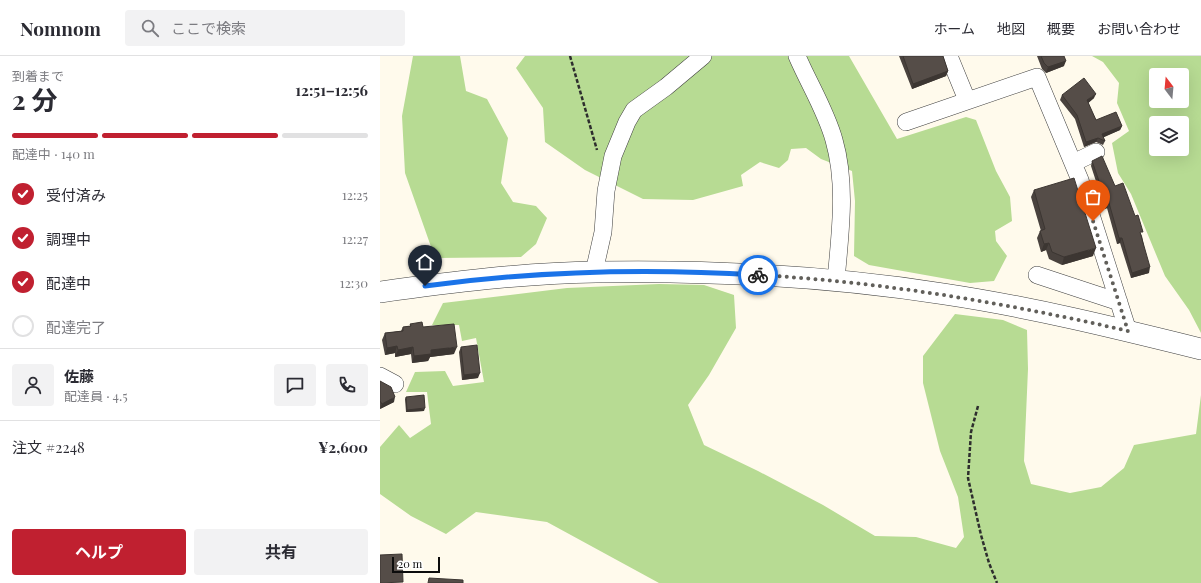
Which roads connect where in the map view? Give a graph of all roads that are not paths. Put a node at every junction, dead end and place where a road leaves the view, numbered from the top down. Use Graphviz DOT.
graph roads {
  1 [pos="703,56"];
  2 [pos="797,56"];
  3 [pos="949,56"];
  4 [pos="967,100"];
  5 [pos="906,122"];
  6 [pos="1096,152"];
  7 [pos="1072,163"];
  8 [pos="594,272"];
  9 [pos="1037,275"];
  10 [pos="836,280"];
  11 [pos="380,292"];
  12 [pos="1119,302"];
  13 [pos="1128,331"];
  14 [pos="1201,349"];
  15 [pos="380,376"];
  16 [pos="395,384"];
  1 -- 8 [label="street"];
  2 -- 10 [label="street"];
  3 -- 4 [label="street"];
  4 -- 5 [label="street"];
  4 -- 7 [label="street"];
  6 -- 7 [label="street"];
  7 -- 12 [label="street"];
  8 -- 10 [label="street"];
  8 -- 11 [label="street"];
  9 -- 12 [label="street"];
  10 -- 13 [label="street"];
  12 -- 13 [label="street"];
  13 -- 14 [label="street"];
  15 -- 16 [label="street"];
}
